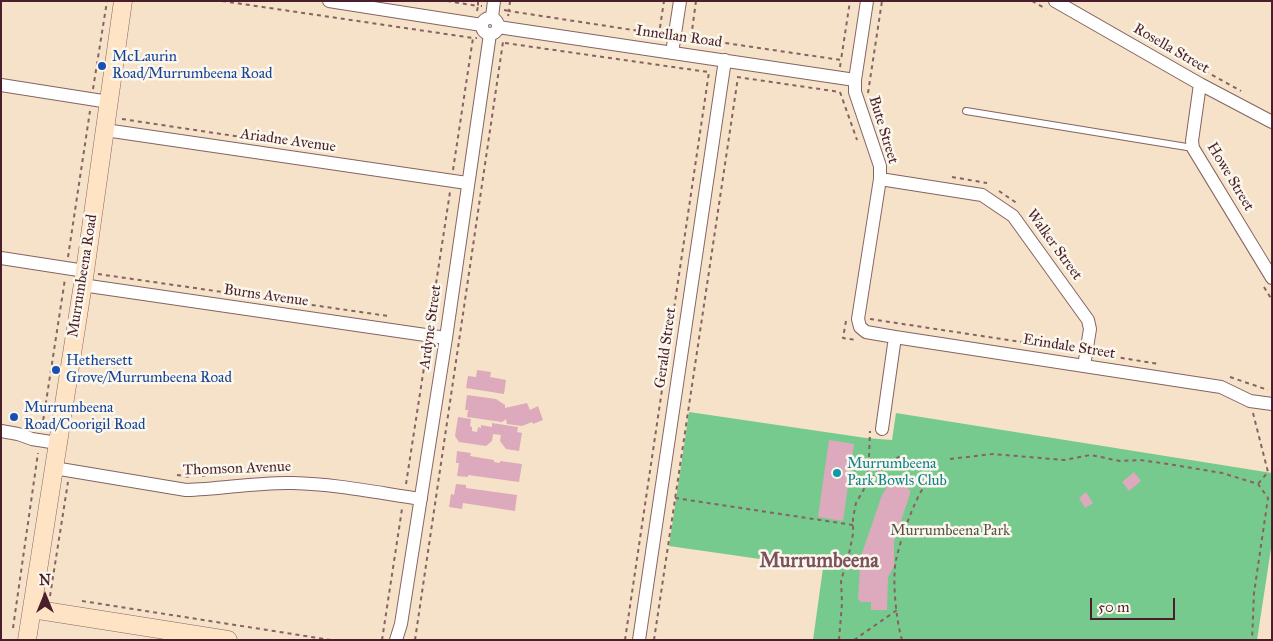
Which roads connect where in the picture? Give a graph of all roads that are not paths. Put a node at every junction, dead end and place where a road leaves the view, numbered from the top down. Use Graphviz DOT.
graph roads {
  1 [pos="329,1"];
  2 [pos="494,1"];
  3 [pos="680,1"];
  4 [pos="867,1"];
  5 [pos="116,2"];
  6 [pos="1052,6"];
  7 [pos="487,25"];
  8 [pos="672,53"];
  9 [pos="725,60"];
  10 [pos="854,80"];
  11 [pos="1200,84"];
  12 [pos="1,85"];
  13 [pos="100,101"];
  14 [pos="966,111"];
  15 [pos="1272,122"];
  16 [pos="105,130"];
  17 [pos="1193,148"];
  18 [pos="880,179"];
  19 [pos="467,183"];
  20 [pos="1,258"];
  21 [pos="88,277"];
  22 [pos="1267,280"];
  23 [pos="863,329"];
  24 [pos="895,337"];
  25 [pos="446,338"];
  26 [pos="1084,366"];
  27 [pos="1272,404"];
  28 [pos="882,429"];
  29 [pos="1,431"];
  30 [pos="52,436"];
  31 [pos="54,468"];
  32 [pos="421,499"];
  33 [pos="32,610"];
  34 [pos="401,624"];
  35 [pos="27,640"];
  36 [pos="227,640"];
  37 [pos="396,640"];
  38 [pos="402,640"];
  39 [pos="639,640"];
  1 -- 7 [label="street, Innellan Road"];
  2 -- 7 [label="street, Ardyne Street"];
  3 -- 8 [label="street"];
  4 -- 10 [label="street, Bute Street"];
  5 -- 13 [label="main road, Murrumbeena Road"];
  6 -- 11 [label="street, Rosella Street"];
  7 -- 8 [label="street, Innellan Road"];
  7 -- 19 [label="street, Ardyne Street"];
  8 -- 9 [label="street, Innellan Road"];
  9 -- 10 [label="street, Innellan Road"];
  9 -- 39 [label="street, Gerald Street"];
  10 -- 18 [label="street, Bute Street"];
  11 -- 15 [label="street, Rosella Street"];
  11 -- 17 [label="street, Howe Street"];
  12 -- 13 [label="street"];
  13 -- 16 [label="main road, Murrumbeena Road"];
  14 -- 17 [label="lane"];
  16 -- 19 [label="street, Ariadne Avenue"];
  16 -- 21 [label="main road, Murrumbeena Road"];
  17 -- 22 [label="street, Howe Street"];
  18 -- 23 [label="street, Bute Street"];
  18 -- 26 [label="street, Walker Street"];
  19 -- 25 [label="street, Ardyne Street"];
  20 -- 21 [label="street, Burns Avenue"];
  21 -- 25 [label="street, Burns Avenue"];
  21 -- 30 [label="main road, Murrumbeena Road"];
  23 -- 24 [label="street, Erindale Street"];
  24 -- 26 [label="street, Erindale Street"];
  24 -- 28 [label="street"];
  25 -- 32 [label="street, Ardyne Street"];
  26 -- 27 [label="street, Erindale Street"];
  29 -- 30 [label="street"];
  30 -- 31 [label="main road, Murrumbeena Road"];
  31 -- 32 [label="street, Thomson Avenue"];
  31 -- 33 [label="main road, Murrumbeena Road"];
  32 -- 34 [label="street, Ardyne Street"];
  33 -- 35 [label="main road, Murrumbeena Road"];
  33 -- 36 [label="main road"];
  34 -- 37 [label="street, Ardyne Street"];
  34 -- 38 [label="street, Ardyne Street"];
}
